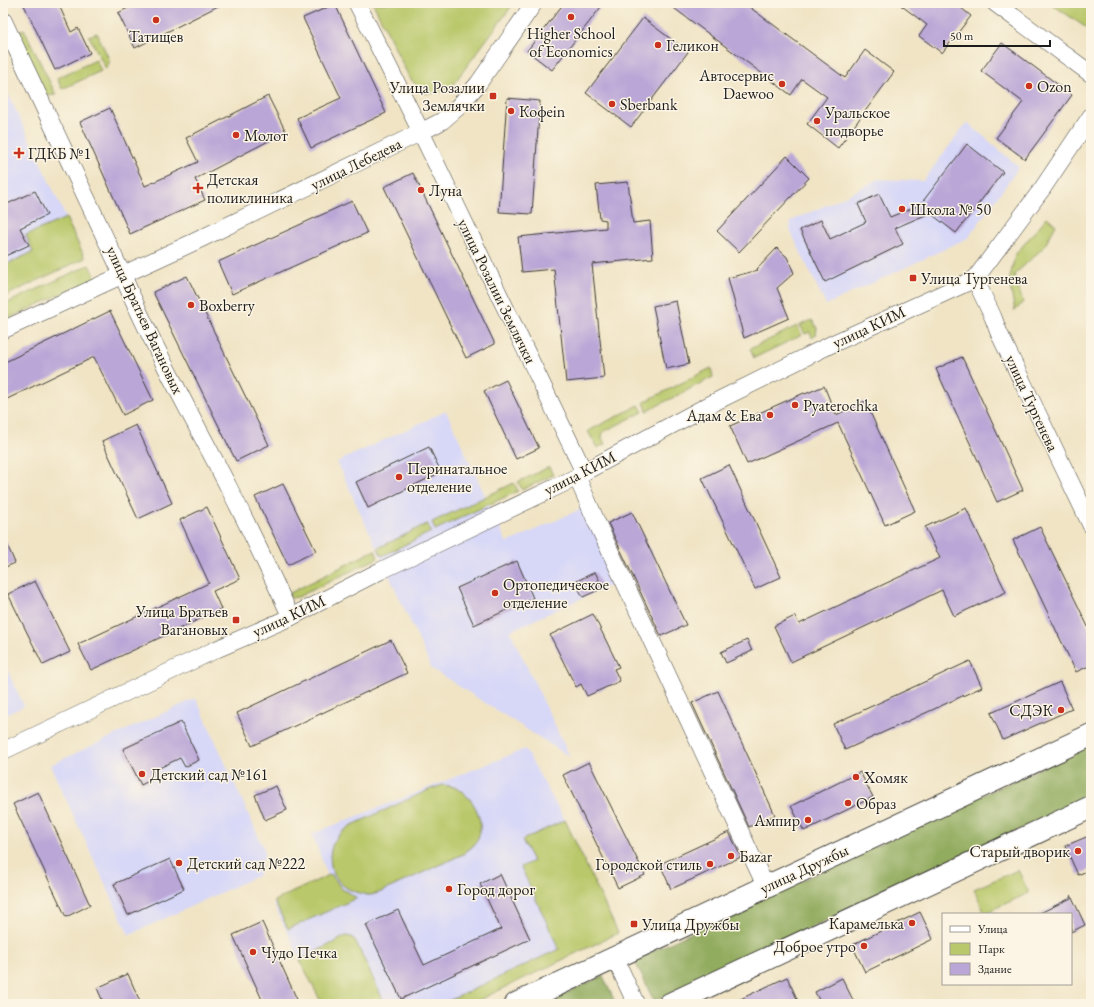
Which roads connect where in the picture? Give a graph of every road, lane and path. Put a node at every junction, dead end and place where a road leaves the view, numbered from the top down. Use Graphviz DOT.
graph roads {
  1 [pos="357,3"];
  2 [pos="534,3"];
  3 [pos="995,3"];
  4 [pos="3,20"];
  5 [pos="1091,74"];
  6 [pos="1091,116"];
  7 [pos="421,132"];
  8 [pos="124,276"];
  9 [pos="976,279"];
  10 [pos="3,330"];
  11 [pos="581,474"];
  12 [pos="1091,525"];
  13 [pos="291,617"];
  14 [pos="1091,735"];
  15 [pos="3,751"];
  16 [pos="1091,807"];
  17 [pos="766,887"];
  18 [pos="614,958"];
  19 [pos="516,1004"];
  20 [pos="636,1004"];
  21 [pos="670,1004"];
  1 -- 7 [label="street, улица Розалии Землячки"];
  2 -- 7 [label="street, улица Лебедева"];
  3 -- 5 [label="street"];
  4 -- 8 [label="street, улица Братьев Вагановых"];
  6 -- 9 [label="street"];
  7 -- 8 [label="street, улица Лебедева"];
  7 -- 11 [label="street, улица Розалии Землячки"];
  8 -- 10 [label="street, улица Лебедева"];
  8 -- 13 [label="street, улица Братьев Вагановых"];
  9 -- 11 [label="street, улица КИМ"];
  9 -- 12 [label="street, улица Тургенева"];
  11 -- 13 [label="street, улица КИМ"];
  11 -- 17 [label="street, улица Розалии Землячки"];
  13 -- 15 [label="street, улица КИМ"];
  14 -- 17 [label="main road, улица Дружбы"];
  16 -- 21 [label="main road"];
  17 -- 18 [label="main road, улица Дружбы"];
  18 -- 19 [label="main road, улица Дружбы"];
  18 -- 20 [label="street"];
}
